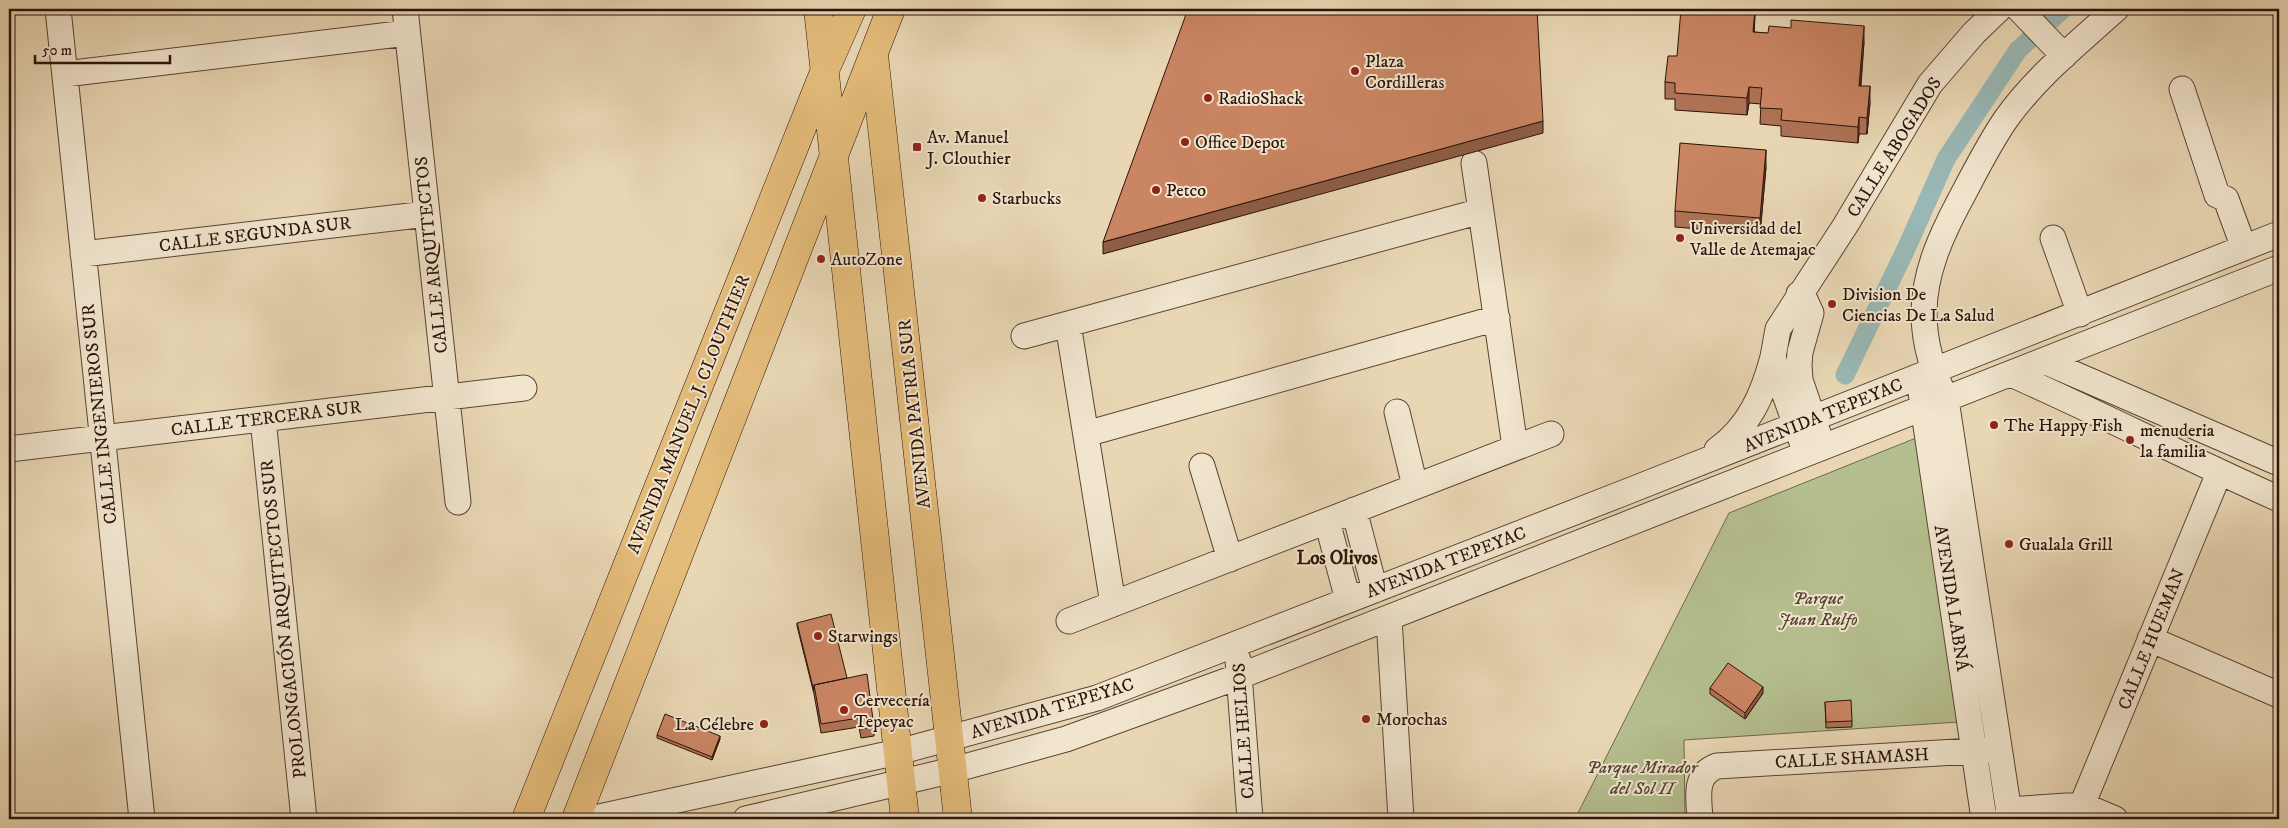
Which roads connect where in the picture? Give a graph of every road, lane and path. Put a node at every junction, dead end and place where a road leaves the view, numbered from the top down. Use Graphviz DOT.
graph roads {
  1 [pos="58,9"];
  2 [pos="818,9"];
  3 [pos="852,9"];
  4 [pos="871,9"];
  5 [pos="891,9"];
  6 [pos="2116,9"];
  7 [pos="2013,10"];
  8 [pos="406,21"];
  9 [pos="2057,49"];
  10 [pos="874,50"];
  11 [pos="825,70"];
  12 [pos="65,74"];
  13 [pos="2182,89"];
  14 [pos="834,156"];
  15 [pos="1474,162"];
  16 [pos="1481,211"];
  17 [pos="427,214"];
  18 [pos="2279,234"];
  19 [pos="2053,238"];
  20 [pos="2244,248"];
  21 [pos="83,254"];
  22 [pos="2279,268"];
  23 [pos="1799,294"];
  24 [pos="2080,314"];
  25 [pos="1497,318"];
  26 [pos="1068,324"];
  27 [pos="1024,336"];
  28 [pos="1773,357"];
  29 [pos="2044,361"];
  30 [pos="1926,374"];
  31 [pos="2011,374"];
  32 [pos="524,388"];
  33 [pos="447,397"];
  34 [pos="1946,400"];
  35 [pos="1923,408"];
  36 [pos="1397,412"];
  37 [pos="263,418"];
  38 [pos="1813,419"];
  39 [pos="1086,434"];
  40 [pos="1551,434"];
  41 [pos="101,438"];
  42 [pos="1516,447"];
  43 [pos="1823,447"];
  44 [pos="9,448"];
  45 [pos="2279,463"];
  46 [pos="1698,464"];
  47 [pos="1202,466"];
  48 [pos="2219,473"];
  49 [pos="1415,486"];
  50 [pos="2279,499"];
  51 [pos="458,502"];
  52 [pos="1354,510"];
  53 [pos="1327,521"];
  54 [pos="1230,558"];
  55 [pos="1375,590"];
  56 [pos="1348,600"];
  57 [pos="1113,604"];
  58 [pos="1388,618"];
  59 [pos="1069,621"];
  60 [pos="2150,640"];
  61 [pos="1237,644"];
  62 [pos="1240,676"];
  63 [pos="2279,695"];
  64 [pos="949,739"];
  65 [pos="2000,750"];
  66 [pos="1974,751"];
  67 [pos="898,752"];
  68 [pos="953,770"];
  69 [pos="901,783"];
  70 [pos="2083,812"];
  71 [pos="2009,815"];
  72 [pos="142,819"];
  73 [pos="304,819"];
  74 [pos="526,819"];
  75 [pos="576,819"];
  76 [pos="590,819"];
  77 [pos="746,819"];
  78 [pos="905,819"];
  79 [pos="958,819"];
  80 [pos="1250,819"];
  81 [pos="1401,819"];
  82 [pos="1700,819"];
  83 [pos="1984,819"];
  84 [pos="2114,819"];
  1 -- 12 [label="street, CALLE INGENIEROS SUR"];
  2 -- 11 [label="main road"];
  3 -- 11 [label="main road, AVENIDA MANUEL J. CLOUTHIER"];
  4 -- 10 [label="main road, AVENIDA PATRIA SUR"];
  5 -- 10 [label="main road"];
  6 -- 9 [label="street"];
  7 -- 9 [label="street"];
  7 -- 23 [label="street, CALLE ABOGADOS"];
  8 -- 12 [label="street"];
  8 -- 17 [label="street, CALLE ARQUITECTOS"];
  9 -- 30 [label="street"];
  10 -- 14 [label="main road"];
  10 -- 64 [label="main road, AVENIDA PATRIA SUR"];
  11 -- 14 [label="main road"];
  11 -- 74 [label="main road, AVENIDA MANUEL J. CLOUTHIER"];
  12 -- 21 [label="street, CALLE INGENIEROS SUR"];
  13 -- 20 [label="street"];
  14 -- 67 [label="main road"];
  14 -- 75 [label="main road"];
  15 -- 16 [label="street"];
  16 -- 25 [label="street"];
  16 -- 26 [label="street"];
  17 -- 21 [label="street, CALLE SEGUNDA SUR"];
  17 -- 33 [label="street, CALLE ARQUITECTOS"];
  18 -- 20 [label="street, AVENIDA TEPEYAC"];
  19 -- 24 [label="street"];
  20 -- 24 [label="street, AVENIDA TEPEYAC"];
  21 -- 41 [label="street, CALLE INGENIEROS SUR"];
  22 -- 29 [label="street, AVENIDA TEPEYAC"];
  23 -- 28 [label="street, CALLE ABOGADOS"];
  23 -- 38 [label="street, CALLE ABOGADOS"];
  24 -- 30 [label="street, AVENIDA TEPEYAC"];
  25 -- 39 [label="street"];
  25 -- 42 [label="street"];
  26 -- 27 [label="street"];
  26 -- 39 [label="street"];
  28 -- 38 [label="street, CALLE ABOGADOS"];
  28 -- 46 [label="street"];
  29 -- 31 [label="street, AVENIDA TEPEYAC"];
  29 -- 45 [label="street"];
  30 -- 34 [label="street, AVENIDA LABNÁ"];
  30 -- 35 [label="street, AVENIDA LABNÁ"];
  30 -- 38 [label="street, AVENIDA TEPEYAC"];
  31 -- 34 [label="street, AVENIDA TEPEYAC"];
  31 -- 48 [label="street"];
  32 -- 33 [label="street, CALLE TERCERA SUR"];
  33 -- 37 [label="street, CALLE TERCERA SUR"];
  33 -- 51 [label="street, CALLE ARQUITECTOS"];
  34 -- 35 [label="street, AVENIDA TEPEYAC"];
  34 -- 65 [label="street, AVENIDA LABNÁ"];
  35 -- 43 [label="street, AVENIDA TEPEYAC"];
  35 -- 66 [label="street, AVENIDA LABNÁ"];
  36 -- 49 [label="street"];
  37 -- 41 [label="street, CALLE TERCERA SUR"];
  37 -- 73 [label="street, PROLONGACIÓN ARQUITECTOS SUR"];
  38 -- 43 [label="street, CALLE ABOGADOS"];
  38 -- 46 [label="street, AVENIDA TEPEYAC"];
  39 -- 57 [label="street"];
  40 -- 42 [label="street"];
  41 -- 44 [label="street, CALLE TERCERA SUR"];
  41 -- 72 [label="street, CALLE INGENIEROS SUR"];
  42 -- 49 [label="street"];
  43 -- 58 [label="street, AVENIDA TEPEYAC"];
  46 -- 55 [label="street, AVENIDA TEPEYAC"];
  47 -- 54 [label="street"];
  48 -- 50 [label="street"];
  48 -- 60 [label="street, CALLE HUEMAN"];
  49 -- 52 [label="street"];
  52 -- 53 [label="street"];
  52 -- 55 [label="street"];
  53 -- 54 [label="street"];
  53 -- 56 [label="street"];
  54 -- 57 [label="street"];
  55 -- 56 [label="street, AVENIDA TEPEYAC"];
  56 -- 61 [label="street, AVENIDA TEPEYAC"];
  57 -- 59 [label="street"];
  58 -- 62 [label="street, AVENIDA TEPEYAC"];
  58 -- 81 [label="street"];
  60 -- 63 [label="street"];
  60 -- 70 [label="street, CALLE HUEMAN"];
  61 -- 62 [label="street, CALLE HELIOS"];
  61 -- 64 [label="street, AVENIDA TEPEYAC"];
  62 -- 68 [label="street, AVENIDA TEPEYAC"];
  62 -- 80 [label="street, CALLE HELIOS"];
  64 -- 67 [label="street, AVENIDA TEPEYAC"];
  64 -- 68 [label="main road, AVENIDA PATRIA SUR"];
  65 -- 66 [label="street, CALLE SHAMASH"];
  65 -- 71 [label="street, AVENIDA LABNÁ"];
  66 -- 82 [label="street, CALLE SHAMASH"];
  66 -- 83 [label="street, AVENIDA LABNÁ"];
  67 -- 69 [label="main road"];
  67 -- 76 [label="street, AVENIDA TEPEYAC"];
  68 -- 69 [label="street, AVENIDA TEPEYAC"];
  68 -- 79 [label="main road, AVENIDA PATRIA SUR"];
  69 -- 77 [label="street, AVENIDA TEPEYAC"];
  69 -- 78 [label="main road"];
  70 -- 71 [label="street"];
  70 -- 84 [label="street"];
}
